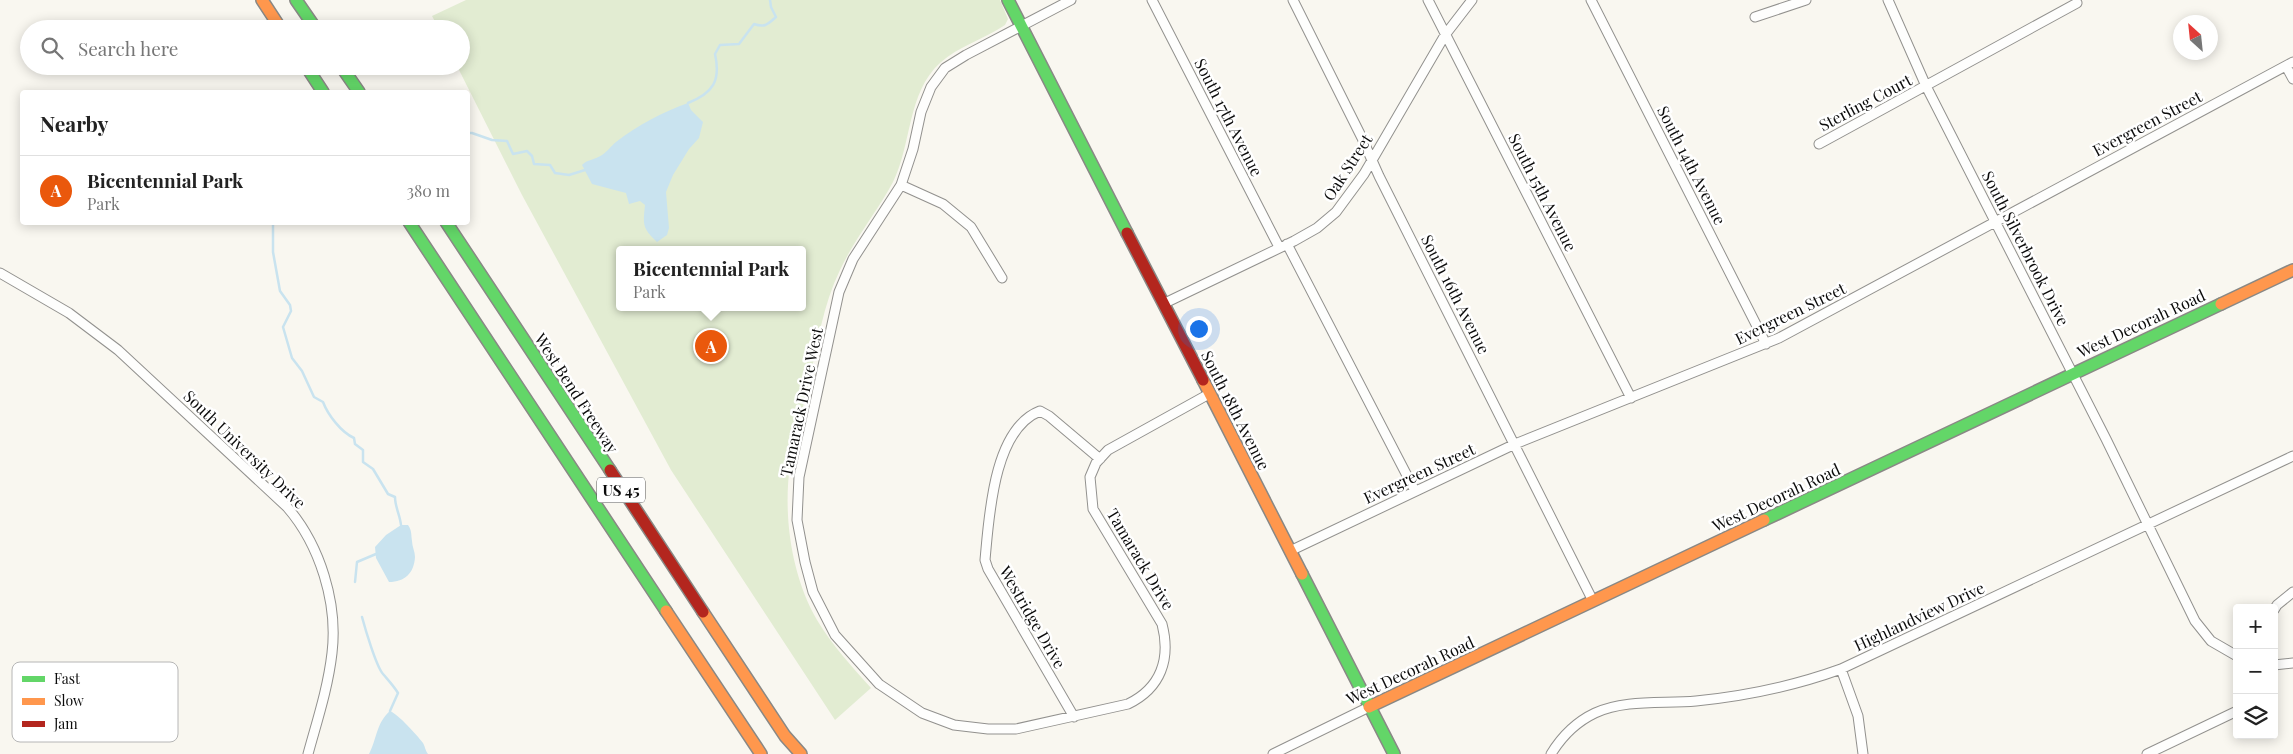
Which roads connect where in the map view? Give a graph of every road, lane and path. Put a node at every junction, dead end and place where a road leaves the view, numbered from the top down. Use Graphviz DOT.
graph roads {
  1 [pos="262,0"];
  2 [pos="296,0"];
  3 [pos="1008,0"];
  4 [pos="1071,0"];
  5 [pos="1152,0"];
  6 [pos="1293,0"];
  7 [pos="1428,0"];
  8 [pos="1472,0"];
  9 [pos="1591,0"];
  10 [pos="1806,0"];
  11 [pos="1888,0"];
  12 [pos="2078,3"];
  13 [pos="1755,16"];
  14 [pos="275,20"];
  15 [pos="310,20"];
  16 [pos="1020,25"];
  17 [pos="1446,35"];
  18 [pos="2290,64"];
  19 [pos="312,75"];
  20 [pos="347,75"];
  21 [pos="2293,79"];
  22 [pos="1926,86"];
  23 [pos="322,90"];
  24 [pos="358,90"];
  25 [pos="1818,144"];
  26 [pos="1372,159"];
  27 [pos="901,185"];
  28 [pos="1996,220"];
  29 [pos="411,225"];
  30 [pos="448,225"];
  31 [pos="1283,246"];
  32 [pos="2293,270"];
  33 [pos="0,273"];
  34 [pos="1002,278"];
  35 [pos="1165,304"];
  36 [pos="1766,344"];
  37 [pos="2072,373"];
  38 [pos="1209,394"];
  39 [pos="1632,398"];
  40 [pos="1515,444"];
  41 [pos="2293,456"];
  42 [pos="1100,459"];
  43 [pos="1415,491"];
  44 [pos="2149,524"];
  45 [pos="1290,551"];
  46 [pos="2293,592"];
  47 [pos="1594,601"];
  48 [pos="2278,604"];
  49 [pos="2233,654"];
  50 [pos="2293,663"];
  51 [pos="2278,665"];
  52 [pos="1841,669"];
  53 [pos="1369,708"];
  54 [pos="2233,713"];
  55 [pos="1074,717"];
  56 [pos="308,754"];
  57 [pos="761,754"];
  58 [pos="800,754"];
  59 [pos="1273,754"];
  60 [pos="1394,754"];
  61 [pos="1551,754"];
  62 [pos="1863,754"];
  63 [pos="2148,754"];
  1 -- 14 [label="main road"];
  2 -- 15 [label="main road"];
  3 -- 16 [label="main road, South 18th Avenue"];
  4 -- 16 [label="street, Tamarack Drive West"];
  5 -- 31 [label="street, South 17th Avenue"];
  6 -- 26 [label="street, South 16th Avenue"];
  7 -- 17 [label="street, South 15th Avenue"];
  8 -- 17 [label="street, Oak Street"];
  9 -- 36 [label="street, South 14th Avenue"];
  10 -- 13 [label="street"];
  11 -- 22 [label="street, South Silverbrook Drive"];
  12 -- 22 [label="street, Sterling Court"];
  16 -- 27 [label="street, Tamarack Drive West"];
  16 -- 35 [label="main road, South 18th Avenue"];
  17 -- 26 [label="street, Oak Street"];
  17 -- 39 [label="street, South 15th Avenue"];
  18 -- 21 [label="street"];
  18 -- 28 [label="street, Evergreen Street"];
  19 -- 23 [label="main road"];
  20 -- 24 [label="main road"];
  22 -- 25 [label="street, Sterling Court"];
  22 -- 28 [label="street, South Silverbrook Drive"];
  26 -- 31 [label="street, Oak Street"];
  26 -- 40 [label="street, South 16th Avenue"];
  27 -- 34 [label="street"];
  27 -- 55 [label="street, Tamarack Drive West"];
  28 -- 36 [label="street, Evergreen Street"];
  28 -- 37 [label="street, South Silverbrook Drive"];
  29 -- 57 [label="main road, US 45"];
  30 -- 58 [label="main road, West Bend Freeway / US 45"];
  31 -- 35 [label="street, Oak Street"];
  31 -- 43 [label="street, South 17th Avenue"];
  32 -- 37 [label="main road, West Decorah Road"];
  33 -- 56 [label="street, South University Drive"];
  35 -- 38 [label="main road, South 18th Avenue"];
  36 -- 39 [label="street, Evergreen Street"];
  37 -- 44 [label="street, South Silverbrook Drive"];
  37 -- 47 [label="main road, West Decorah Road"];
  38 -- 42 [label="street, Tamarack Drive"];
  38 -- 45 [label="main road, South 18th Avenue"];
  39 -- 40 [label="street, Evergreen Street"];
  40 -- 43 [label="street, Evergreen Street"];
  40 -- 47 [label="street, South 16th Avenue"];
  41 -- 44 [label="street, Highlandview Drive"];
  42 -- 55 [label="street, Tamarack Drive"];
  42 -- 55 [label="street, Westridge Drive"];
  43 -- 45 [label="street, Evergreen Street"];
  44 -- 49 [label="street, South Silverbrook Drive"];
  44 -- 52 [label="street, Highlandview Drive"];
  45 -- 53 [label="main road, South 18th Avenue"];
  46 -- 48 [label="street"];
  47 -- 53 [label="main road, West Decorah Road"];
  50 -- 51 [label="street"];
  52 -- 61 [label="street, Highlandview Drive"];
  52 -- 62 [label="street"];
  53 -- 59 [label="street, West Decorah Road"];
  53 -- 60 [label="main road, South 18th Avenue"];
  54 -- 63 [label="street"];
}
